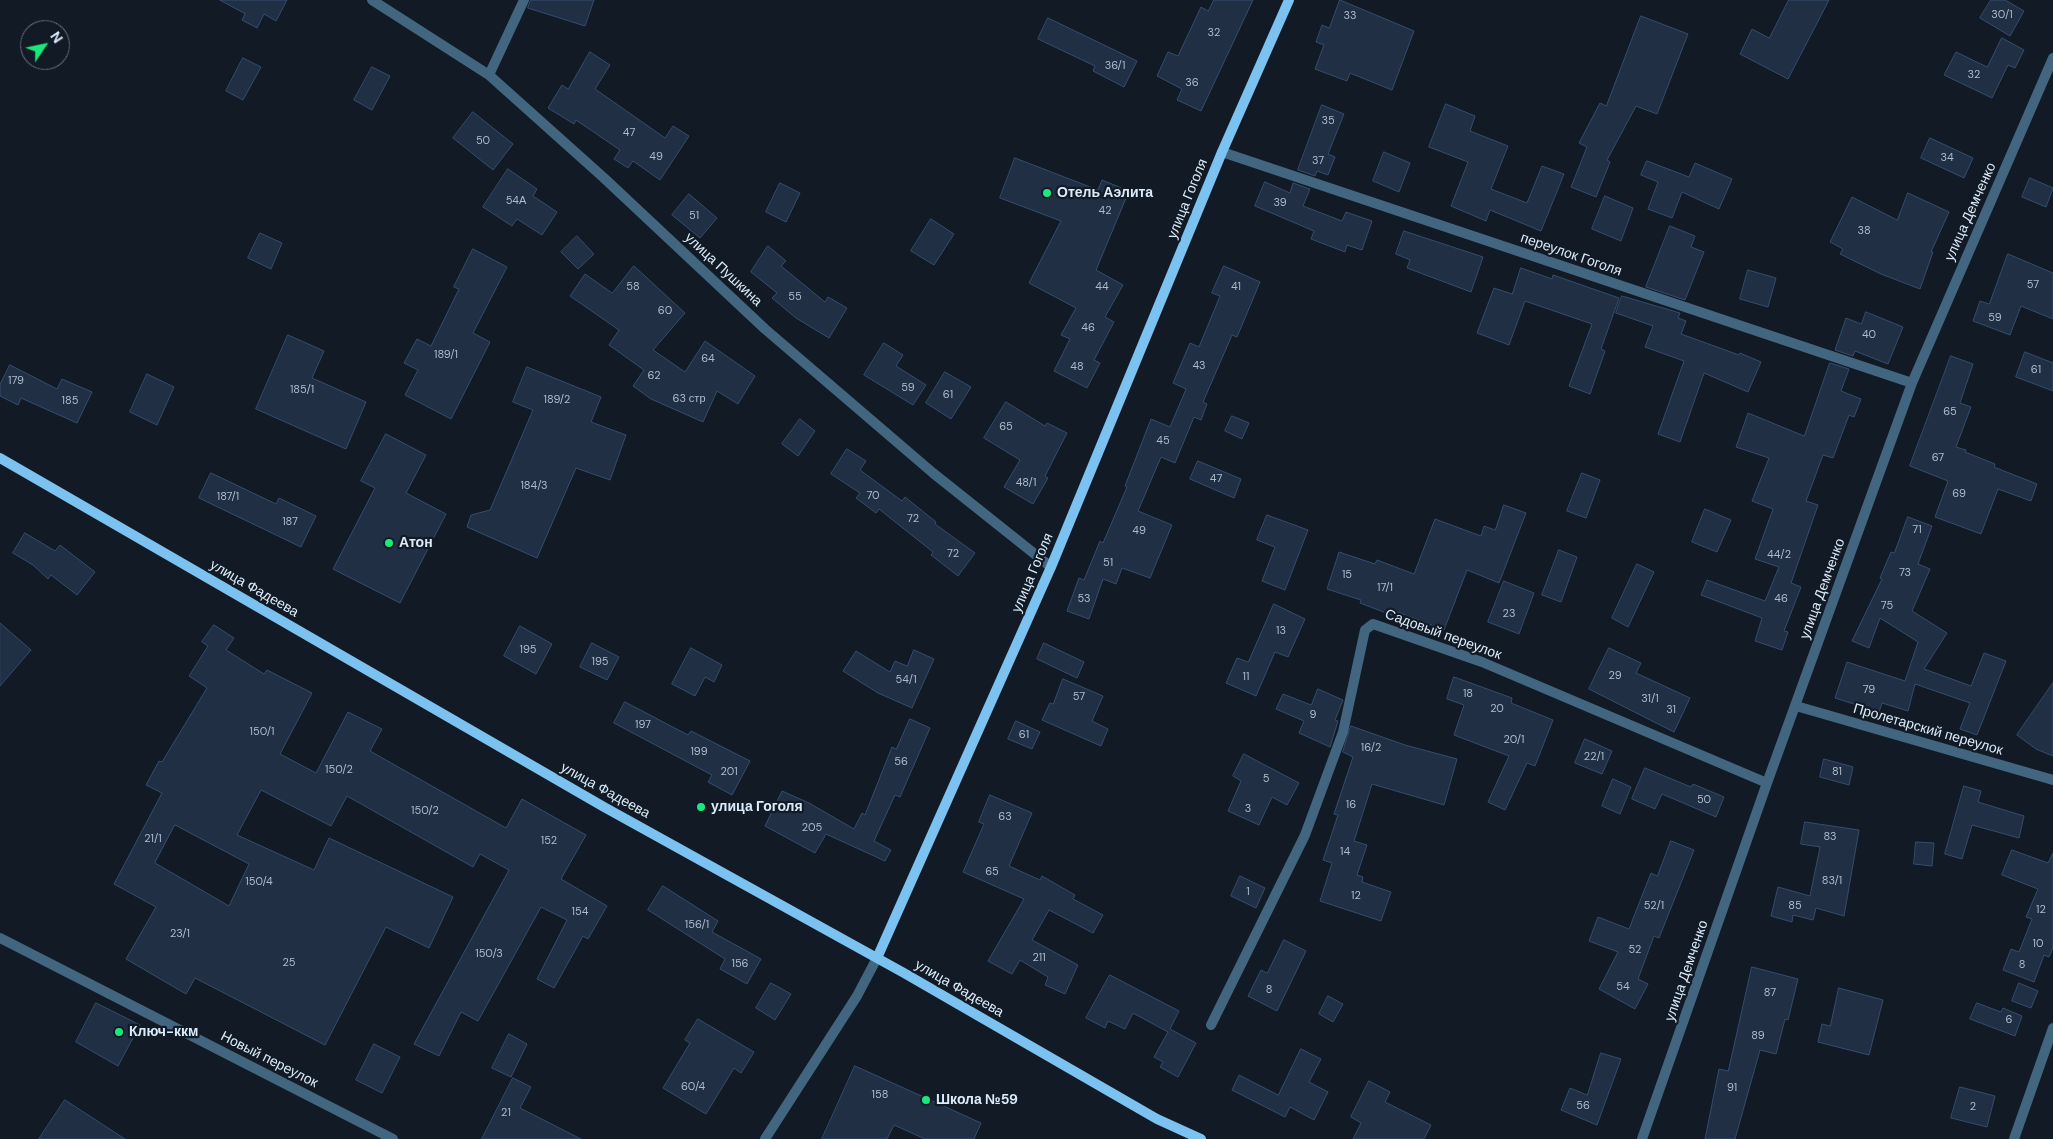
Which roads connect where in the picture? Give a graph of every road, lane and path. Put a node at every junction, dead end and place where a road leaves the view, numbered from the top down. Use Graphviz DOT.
graph roads {
  1 [pos="372,0"];
  2 [pos="524,0"];
  3 [pos="1289,0"];
  4 [pos="2053,58"];
  5 [pos="489,75"];
  6 [pos="1222,152"];
  7 [pos="1912,383"];
  8 [pos="0,458"];
  9 [pos="1051,567"];
  10 [pos="1796,706"];
  11 [pos="2053,780"];
  12 [pos="1767,783"];
  13 [pos="0,938"];
  14 [pos="876,958"];
  15 [pos="1211,1025"];
  16 [pos="2053,1028"];
  17 [pos="393,1139"];
  18 [pos="765,1139"];
  19 [pos="1201,1139"];
  20 [pos="1642,1139"];
  21 [pos="2014,1139"];
  1 -- 5 [label="street, улица Пушкина"];
  2 -- 5 [label="street"];
  3 -- 6 [label="main road, улица Гоголя"];
  4 -- 7 [label="street, улица Демченко"];
  5 -- 9 [label="street, улица Пушкина"];
  6 -- 7 [label="street, переулок Гоголя"];
  6 -- 9 [label="main road, улица Гоголя"];
  7 -- 10 [label="street, улица Демченко"];
  8 -- 14 [label="main road, улица Фадеева"];
  9 -- 14 [label="main road, улица Гоголя"];
  10 -- 11 [label="street, Пролетарский переулок"];
  10 -- 12 [label="street, улица Демченко"];
  12 -- 15 [label="street, Садовый переулок"];
  12 -- 20 [label="street, улица Демченко"];
  13 -- 17 [label="street, Новый переулок"];
  14 -- 18 [label="street, улица Гоголя"];
  14 -- 19 [label="main road, улица Фадеева"];
  16 -- 21 [label="street"];
}
